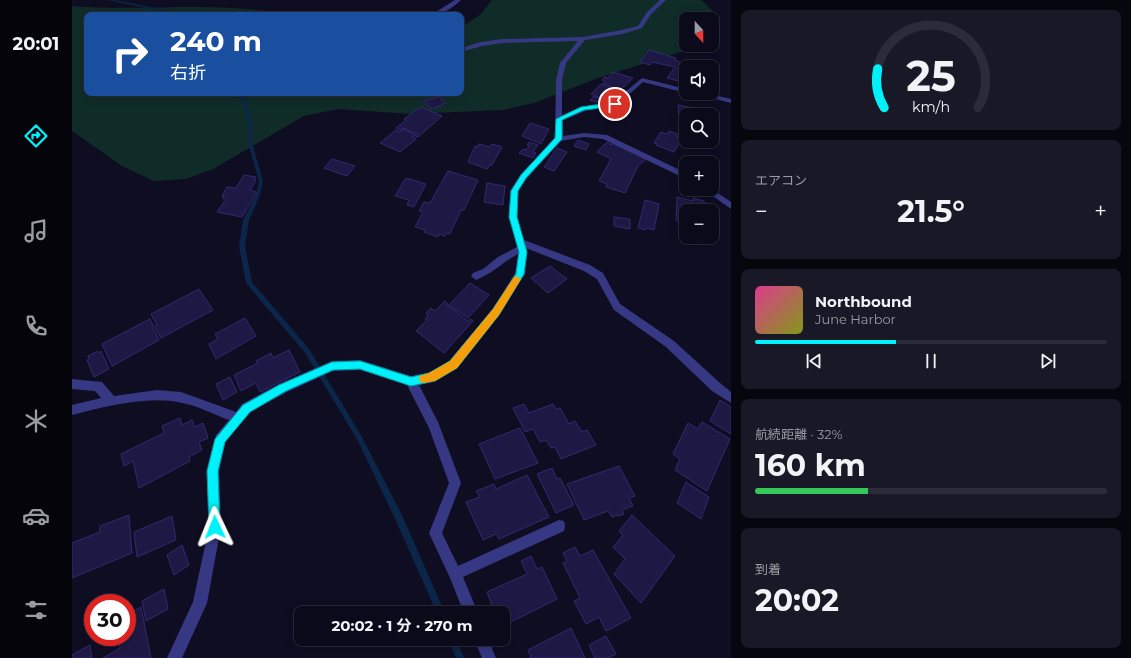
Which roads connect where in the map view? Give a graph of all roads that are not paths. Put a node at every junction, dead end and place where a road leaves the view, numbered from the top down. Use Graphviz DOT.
graph roads {
  1 [pos="458,0"];
  2 [pos="663,0"];
  3 [pos="442,12"];
  4 [pos="583,39"];
  5 [pos="464,49"];
  6 [pos="679,88"];
  7 [pos="719,98"];
  8 [pos="731,101"];
  9 [pos="559,119"];
  10 [pos="559,139"];
  11 [pos="679,173"];
  12 [pos="717,196"];
  13 [pos="731,206"];
  14 [pos="521,245"];
  15 [pos="476,276"];
  16 [pos="411,381"];
  17 [pos="72,384"];
  18 [pos="731,398"];
  19 [pos="112,402"];
  20 [pos="72,410"];
  21 [pos="238,418"];
  22 [pos="559,526"];
  23 [pos="455,574"];
  24 [pos="468,606"];
  25 [pos="484,646"];
  26 [pos="174,658"];
  27 [pos="489,658"];
  1 -- 3 [label="street"];
  2 -- 4 [label="street"];
  4 -- 5 [label="street"];
  4 -- 9 [label="street"];
  6 -- 9 [label="street"];
  7 -- 8 [label="street"];
  9 -- 10 [label="street"];
  10 -- 11 [label="street"];
  10 -- 14 [label="street"];
  12 -- 13 [label="street"];
  14 -- 15 [label="street"];
  14 -- 16 [label="street"];
  14 -- 18 [label="street"];
  16 -- 21 [label="street"];
  16 -- 23 [label="street"];
  17 -- 19 [label="street"];
  19 -- 20 [label="street"];
  19 -- 21 [label="street"];
  21 -- 26 [label="street"];
  22 -- 23 [label="street"];
  23 -- 24 [label="street"];
  25 -- 27 [label="street"];
}
